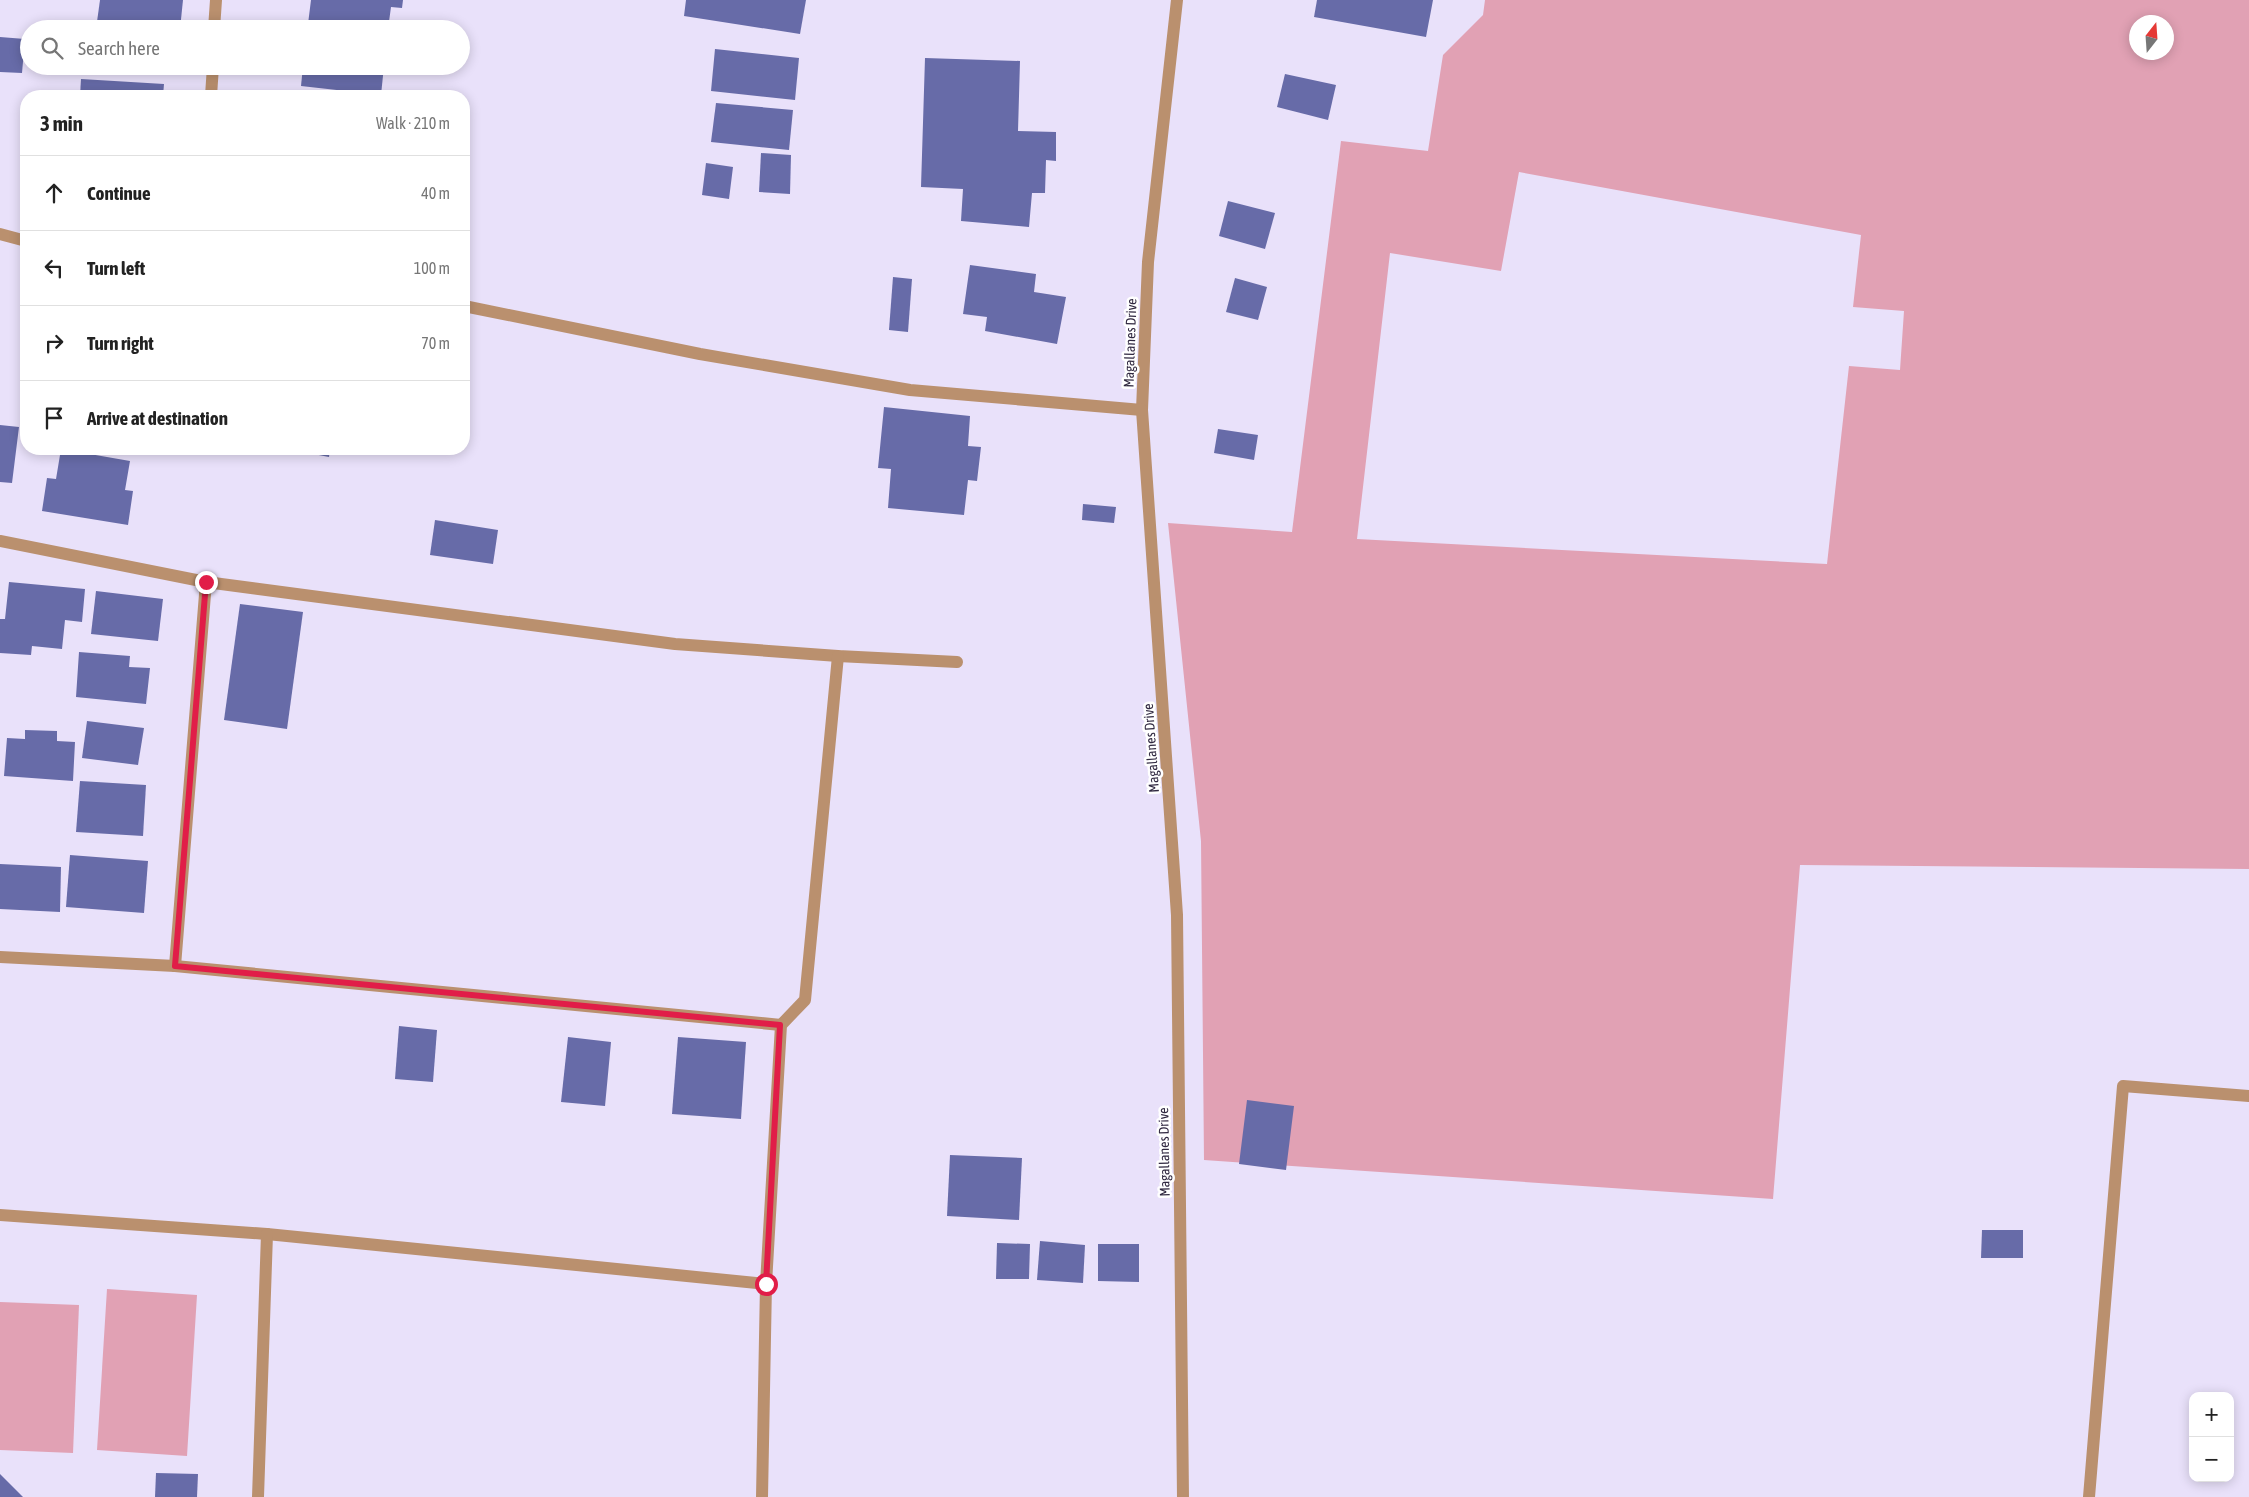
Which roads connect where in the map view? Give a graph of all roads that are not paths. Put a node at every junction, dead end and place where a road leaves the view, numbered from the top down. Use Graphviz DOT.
graph roads {
  1 [pos="216,0"];
  2 [pos="1177,0"];
  3 [pos="215,20"];
  4 [pos="212,75"];
  5 [pos="211,90"];
  6 [pos="0,234"];
  7 [pos="20,239"];
  8 [pos="470,307"];
  9 [pos="1142,410"];
  10 [pos="0,541"];
  11 [pos="206,582"];
  12 [pos="838,656"];
  13 [pos="957,662"];
  14 [pos="0,957"];
  15 [pos="175,966"];
  16 [pos="780,1025"];
  17 [pos="2249,1096"];
  18 [pos="0,1215"];
  19 [pos="267,1234"];
  20 [pos="766,1284"];
  21 [pos="258,1497"];
  22 [pos="762,1497"];
  23 [pos="1183,1497"];
  24 [pos="2089,1497"];
  1 -- 3 [label="street"];
  2 -- 9 [label="street, Magallanes Drive"];
  4 -- 5 [label="street"];
  6 -- 7 [label="street"];
  8 -- 9 [label="street"];
  9 -- 23 [label="street, Magallanes Drive"];
  10 -- 11 [label="street"];
  11 -- 12 [label="street"];
  11 -- 15 [label="street"];
  12 -- 13 [label="street"];
  12 -- 16 [label="street"];
  14 -- 15 [label="street"];
  15 -- 16 [label="street"];
  16 -- 20 [label="street"];
  17 -- 24 [label="street"];
  18 -- 19 [label="street"];
  19 -- 20 [label="street"];
  19 -- 21 [label="street"];
  20 -- 22 [label="street"];
}
